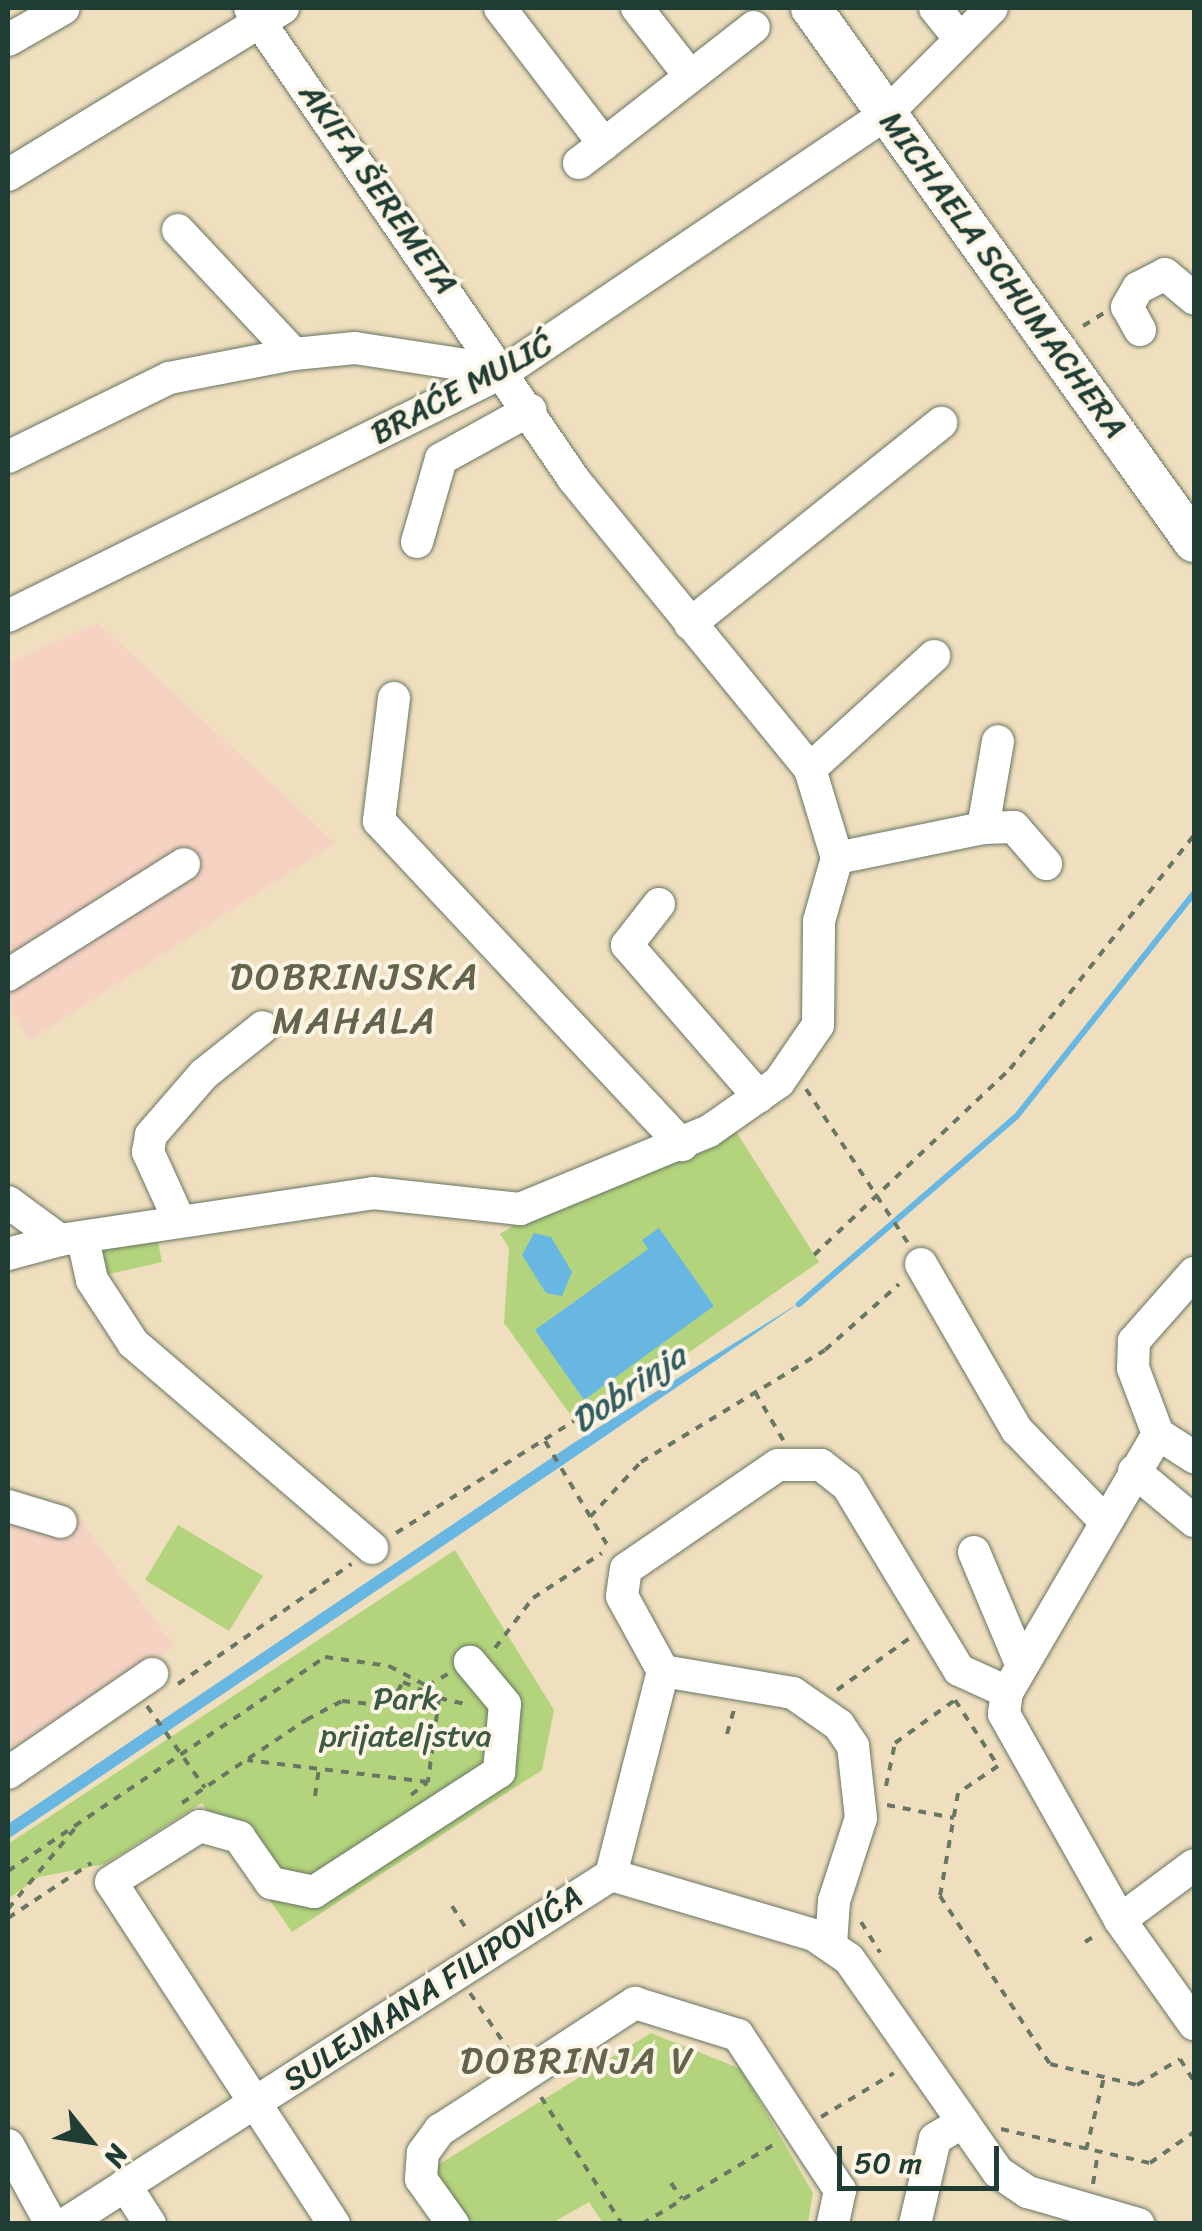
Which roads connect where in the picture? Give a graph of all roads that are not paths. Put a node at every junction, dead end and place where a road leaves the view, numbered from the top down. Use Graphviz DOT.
graph roads {
  1 [pos="64,8"];
  2 [pos="500,8"];
  3 [pos="637,8"];
  4 [pos="811,8"];
  5 [pos="935,8"];
  6 [pos="992,8"];
  7 [pos="265,12"];
  8 [pos="754,27"];
  9 [pos="960,38"];
  10 [pos="8,40"];
  11 [pos="690,76"];
  12 [pos="887,112"];
  13 [pos="8,175"];
  14 [pos="178,230"];
  15 [pos="1194,298"];
  16 [pos="1140,330"];
  17 [pos="294,354"];
  18 [pos="505,371"];
  19 [pos="530,410"];
  20 [pos="942,423"];
  21 [pos="8,458"];
  22 [pos="417,542"];
  23 [pos="1194,542"];
  24 [pos="8,616"];
  25 [pos="690,624"];
  26 [pos="934,656"];
  27 [pos="394,698"];
  28 [pos="998,740"];
  29 [pos="810,769"];
  30 [pos="983,828"];
  31 [pos="836,858"];
  32 [pos="184,864"];
  33 [pos="1046,864"];
  34 [pos="658,904"];
  35 [pos="8,975"];
  36 [pos="263,1028"];
  37 [pos="758,1097"];
  38 [pos="682,1145"];
  39 [pos="8,1202"];
  40 [pos="179,1220"];
  41 [pos="72,1240"];
  42 [pos="8,1254"];
  43 [pos="922,1264"];
  44 [pos="1194,1273"];
  45 [pos="1158,1434"];
  46 [pos="1194,1457"];
  47 [pos="1134,1471"];
  48 [pos="8,1506"];
  49 [pos="1105,1521"];
  50 [pos="1194,1521"];
  51 [pos="60,1522"];
  52 [pos="372,1548"];
  53 [pos="974,1552"];
  54 [pos="470,1662"];
  55 [pos="664,1671"];
  56 [pos="1014,1679"];
  57 [pos="150,1690"];
  58 [pos="8,1773"];
  59 [pos="1194,1865"];
  60 [pos="611,1875"];
  61 [pos="1120,1920"];
  62 [pos="831,1944"];
  63 [pos="1194,2024"];
  64 [pos="255,2102"];
  65 [pos="979,2125"];
  66 [pos="8,2145"];
  67 [pos="125,2185"];
  68 [pos="52,2224"];
  69 [pos="65,2224"];
  70 [pos="150,2224"];
  71 [pos="334,2224"];
  72 [pos="452,2224"];
  73 [pos="832,2224"];
  74 [pos="915,2224"];
  75 [pos="1138,2224"];
  1 -- 10 [label="street"];
  2 -- 11 [label="street"];
  3 -- 11 [label="street"];
  4 -- 12 [label="main road, MICHAELA SCHUMACHERA"];
  5 -- 9 [label="street"];
  6 -- 9 [label="street, BRAĆE MULIĆ"];
  7 -- 13 [label="street"];
  7 -- 18 [label="street, AKIFA ŠEREMETA"];
  8 -- 11 [label="street"];
  9 -- 12 [label="street, BRAĆE MULIĆ"];
  12 -- 18 [label="street, BRAĆE MULIĆ"];
  12 -- 23 [label="main road, MICHAELA SCHUMACHERA"];
  14 -- 17 [label="street"];
  15 -- 16 [label="street"];
  17 -- 18 [label="street"];
  17 -- 21 [label="street"];
  18 -- 19 [label="street, AKIFA ŠEREMETA"];
  18 -- 24 [label="street, BRAĆE MULIĆ"];
  19 -- 22 [label="street"];
  19 -- 25 [label="street, AKIFA ŠEREMETA"];
  20 -- 25 [label="street"];
  25 -- 29 [label="street, AKIFA ŠEREMETA"];
  26 -- 29 [label="street"];
  27 -- 38 [label="street"];
  28 -- 30 [label="street"];
  29 -- 31 [label="street"];
  30 -- 31 [label="street"];
  30 -- 33 [label="street"];
  31 -- 37 [label="street"];
  32 -- 35 [label="street"];
  34 -- 37 [label="street"];
  36 -- 40 [label="street"];
  37 -- 38 [label="street"];
  38 -- 40 [label="street"];
  39 -- 41 [label="street"];
  40 -- 41 [label="street"];
  41 -- 42 [label="street"];
  41 -- 52 [label="street"];
  43 -- 49 [label="street"];
  44 -- 45 [label="street"];
  45 -- 46 [label="street"];
  45 -- 47 [label="street"];
  47 -- 49 [label="street"];
  47 -- 50 [label="street"];
  48 -- 51 [label="street"];
  49 -- 56 [label="street"];
  53 -- 56 [label="street"];
  54 -- 64 [label="street, SULEJMANA FILIPOVIĆA"];
  55 -- 56 [label="street"];
  55 -- 60 [label="street"];
  55 -- 62 [label="street"];
  56 -- 61 [label="street"];
  57 -- 58 [label="street"];
  59 -- 61 [label="street"];
  60 -- 62 [label="street"];
  60 -- 64 [label="street, SULEJMANA FILIPOVIĆA"];
  61 -- 63 [label="street"];
  62 -- 65 [label="street"];
  64 -- 67 [label="street, SULEJMANA FILIPOVIĆA"];
  64 -- 71 [label="street, SULEJMANA FILIPOVIĆA"];
  65 -- 74 [label="street"];
  65 -- 75 [label="street"];
  66 -- 68 [label="street"];
  67 -- 69 [label="street, SULEJMANA FILIPOVIĆA"];
  67 -- 70 [label="street"];
  72 -- 73 [label="street"];
}
